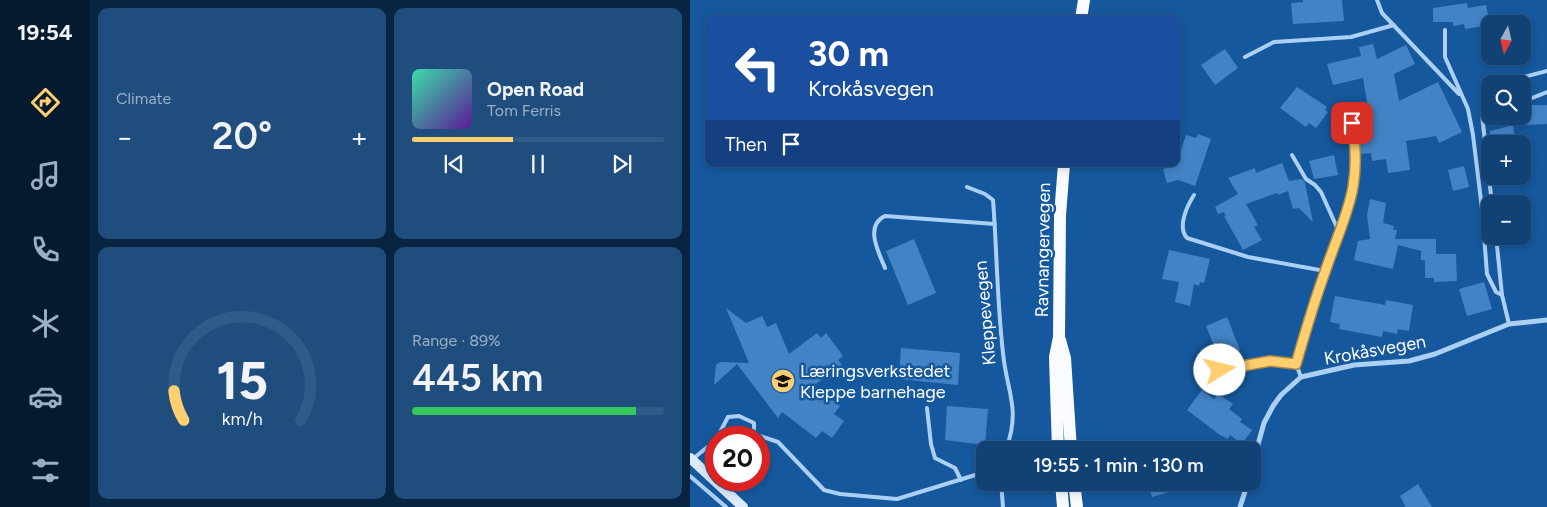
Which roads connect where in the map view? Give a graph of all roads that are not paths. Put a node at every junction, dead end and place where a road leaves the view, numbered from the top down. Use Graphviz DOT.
graph roads {
  1 [pos="1084,0"];
  2 [pos="1377,0"];
  3 [pos="1082,15"];
  4 [pos="1394,25"];
  5 [pos="1445,30"];
  6 [pos="1245,57"];
  7 [pos="1545,73"];
  8 [pos="1531,76"];
  9 [pos="1547,92"];
  10 [pos="1531,98"];
  11 [pos="1465,102"];
  12 [pos="1352,123"];
  13 [pos="1483,125"];
  14 [pos="1292,155"];
  15 [pos="1064,167"];
  16 [pos="967,187"];
  17 [pos="1194,195"];
  18 [pos="1491,195"];
  19 [pos="995,224"];
  20 [pos="1339,234"];
  21 [pos="1497,245"];
  22 [pos="885,268"];
  23 [pos="1325,271"];
  24 [pos="1502,295"];
  25 [pos="1547,320"];
  26 [pos="1509,324"];
  27 [pos="1059,338"];
  28 [pos="1296,364"];
  29 [pos="1220,370"];
  30 [pos="1301,378"];
  31 [pos="927,408"];
  32 [pos="724,426"];
  33 [pos="754,426"];
  34 [pos="770,439"];
  35 [pos="1009,441"];
  36 [pos="1058,441"];
  37 [pos="1070,441"];
  38 [pos="1259,441"];
  39 [pos="705,448"];
  40 [pos="691,459"];
  41 [pos="705,473"];
  42 [pos="976,475"];
  43 [pos="690,476"];
  44 [pos="961,480"];
  45 [pos="725,491"];
  46 [pos="1002,491"];
  47 [pos="1062,491"];
  48 [pos="1075,491"];
  49 [pos="1245,491"];
  50 [pos="1063,506"];
  51 [pos="726,507"];
  52 [pos="743,507"];
  53 [pos="1003,507"];
  54 [pos="1077,507"];
  55 [pos="1240,507"];
  1 -- 3 [label="main road"];
  2 -- 4 [label="lane"];
  4 -- 6 [label="lane"];
  4 -- 11 [label="lane"];
  5 -- 11 [label="lane"];
  7 -- 8 [label="lane"];
  9 -- 10 [label="lane"];
  11 -- 24 [label="lane"];
  12 -- 20 [label="lane, Krokåsvegen"];
  13 -- 18 [label="lane"];
  14 -- 20 [label="lane"];
  15 -- 27 [label="main road, Ravnangervegen"];
  16 -- 19 [label="lane, Kleppevegen"];
  17 -- 23 [label="lane"];
  19 -- 22 [label="lane"];
  19 -- 35 [label="lane, Kleppevegen"];
  20 -- 23 [label="lane, Krokåsvegen"];
  21 -- 24 [label="lane"];
  23 -- 28 [label="lane, Krokåsvegen"];
  24 -- 26 [label="lane"];
  25 -- 26 [label="street, Krokåsvegen"];
  26 -- 30 [label="street, Krokåsvegen"];
  27 -- 36 [label="main road, Ravnangervegen"];
  27 -- 37 [label="main road, Ravnangervegen"];
  28 -- 29 [label="lane"];
  28 -- 30 [label="lane"];
  30 -- 38 [label="street, Krokåsvegen"];
  31 -- 44 [label="lane"];
  32 -- 33 [label="lane"];
  34 -- 44 [label="lane"];
  39 -- 40 [label="lane"];
  40 -- 41 [label="main road"];
  42 -- 44 [label="lane"];
  43 -- 51 [label="lane"];
  45 -- 52 [label="main road"];
  46 -- 53 [label="lane"];
  47 -- 50 [label="main road"];
  48 -- 54 [label="main road"];
  49 -- 55 [label="street"];
}
